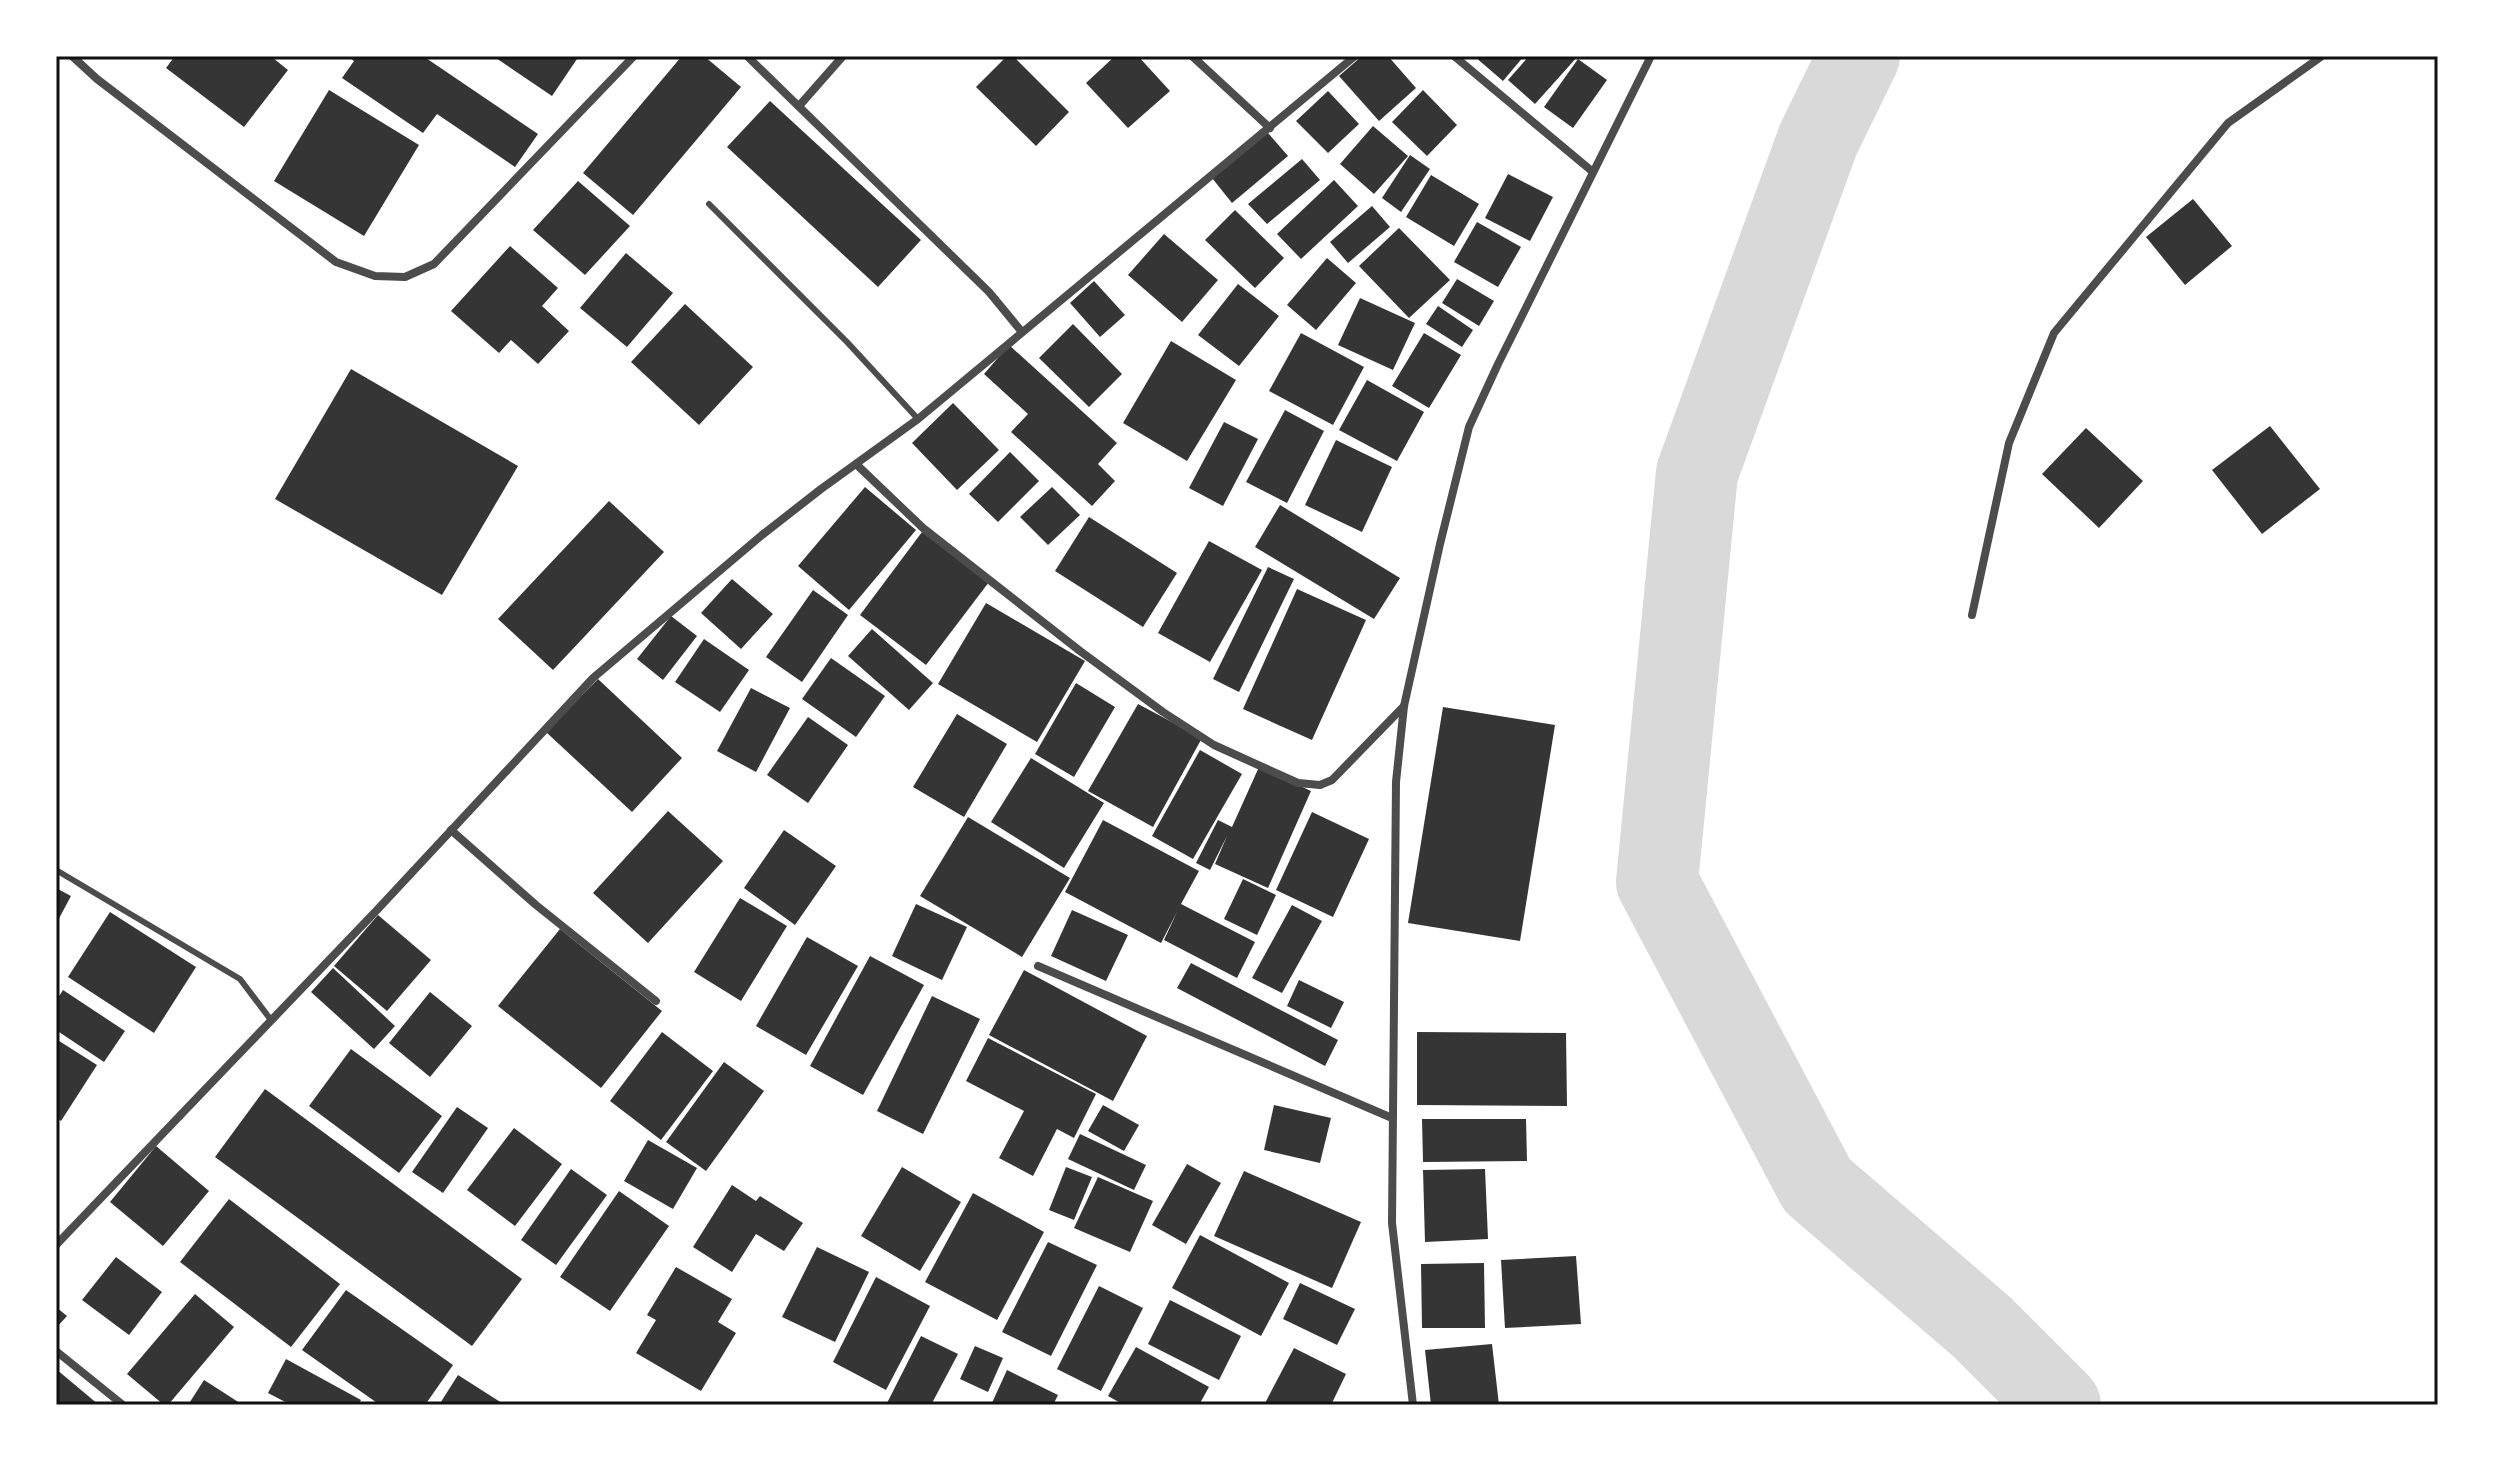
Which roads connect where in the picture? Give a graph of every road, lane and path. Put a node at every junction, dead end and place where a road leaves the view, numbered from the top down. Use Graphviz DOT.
graph roads {
  1 [pos="72,56"];
  2 [pos="634,56"];
  3 [pos="747,56"];
  4 [pos="843,56"];
  5 [pos="1192,56"];
  6 [pos="1355,56"];
  7 [pos="1454,56"];
  8 [pos="1651,56"];
  9 [pos="2322,56"];
  10 [pos="799,106"];
  11 [pos="1270,128"];
  12 [pos="1593,172"];
  13 [pos="709,204"];
  14 [pos="1022,332"];
  15 [pos="918,419"];
  16 [pos="856,464"];
  17 [pos="1972,615"];
  18 [pos="1404,706"];
  19 [pos="451,830"];
  20 [pos="56,870"];
  21 [pos="1038,966"];
  22 [pos="656,1001"];
  23 [pos="271,1020"];
  24 [pos="1392,1118"];
  25 [pos="56,1245"];
  26 [pos="56,1351"];
  27 [pos="123,1405"];
  28 [pos="1413,1405"];
  1 -- 2 [label="street"];
  3 -- 10 [label="street"];
  4 -- 10 [label="street"];
  5 -- 11 [label="street"];
  6 -- 11 [label="street"];
  7 -- 12 [label="street"];
  8 -- 12 [label="street"];
  9 -- 17 [label="street"];
  10 -- 14 [label="street"];
  11 -- 14 [label="street"];
  12 -- 18 [label="street"];
  13 -- 15 [label="lane"];
  14 -- 15 [label="street"];
  15 -- 16 [label="street"];
  16 -- 18 [label="street"];
  16 -- 19 [label="street"];
  18 -- 24 [label="street"];
  19 -- 22 [label="street"];
  19 -- 23 [label="street"];
  20 -- 23 [label="lane"];
  21 -- 24 [label="street"];
  23 -- 25 [label="street"];
  24 -- 28 [label="street"];
  26 -- 27 [label="street"];
}
